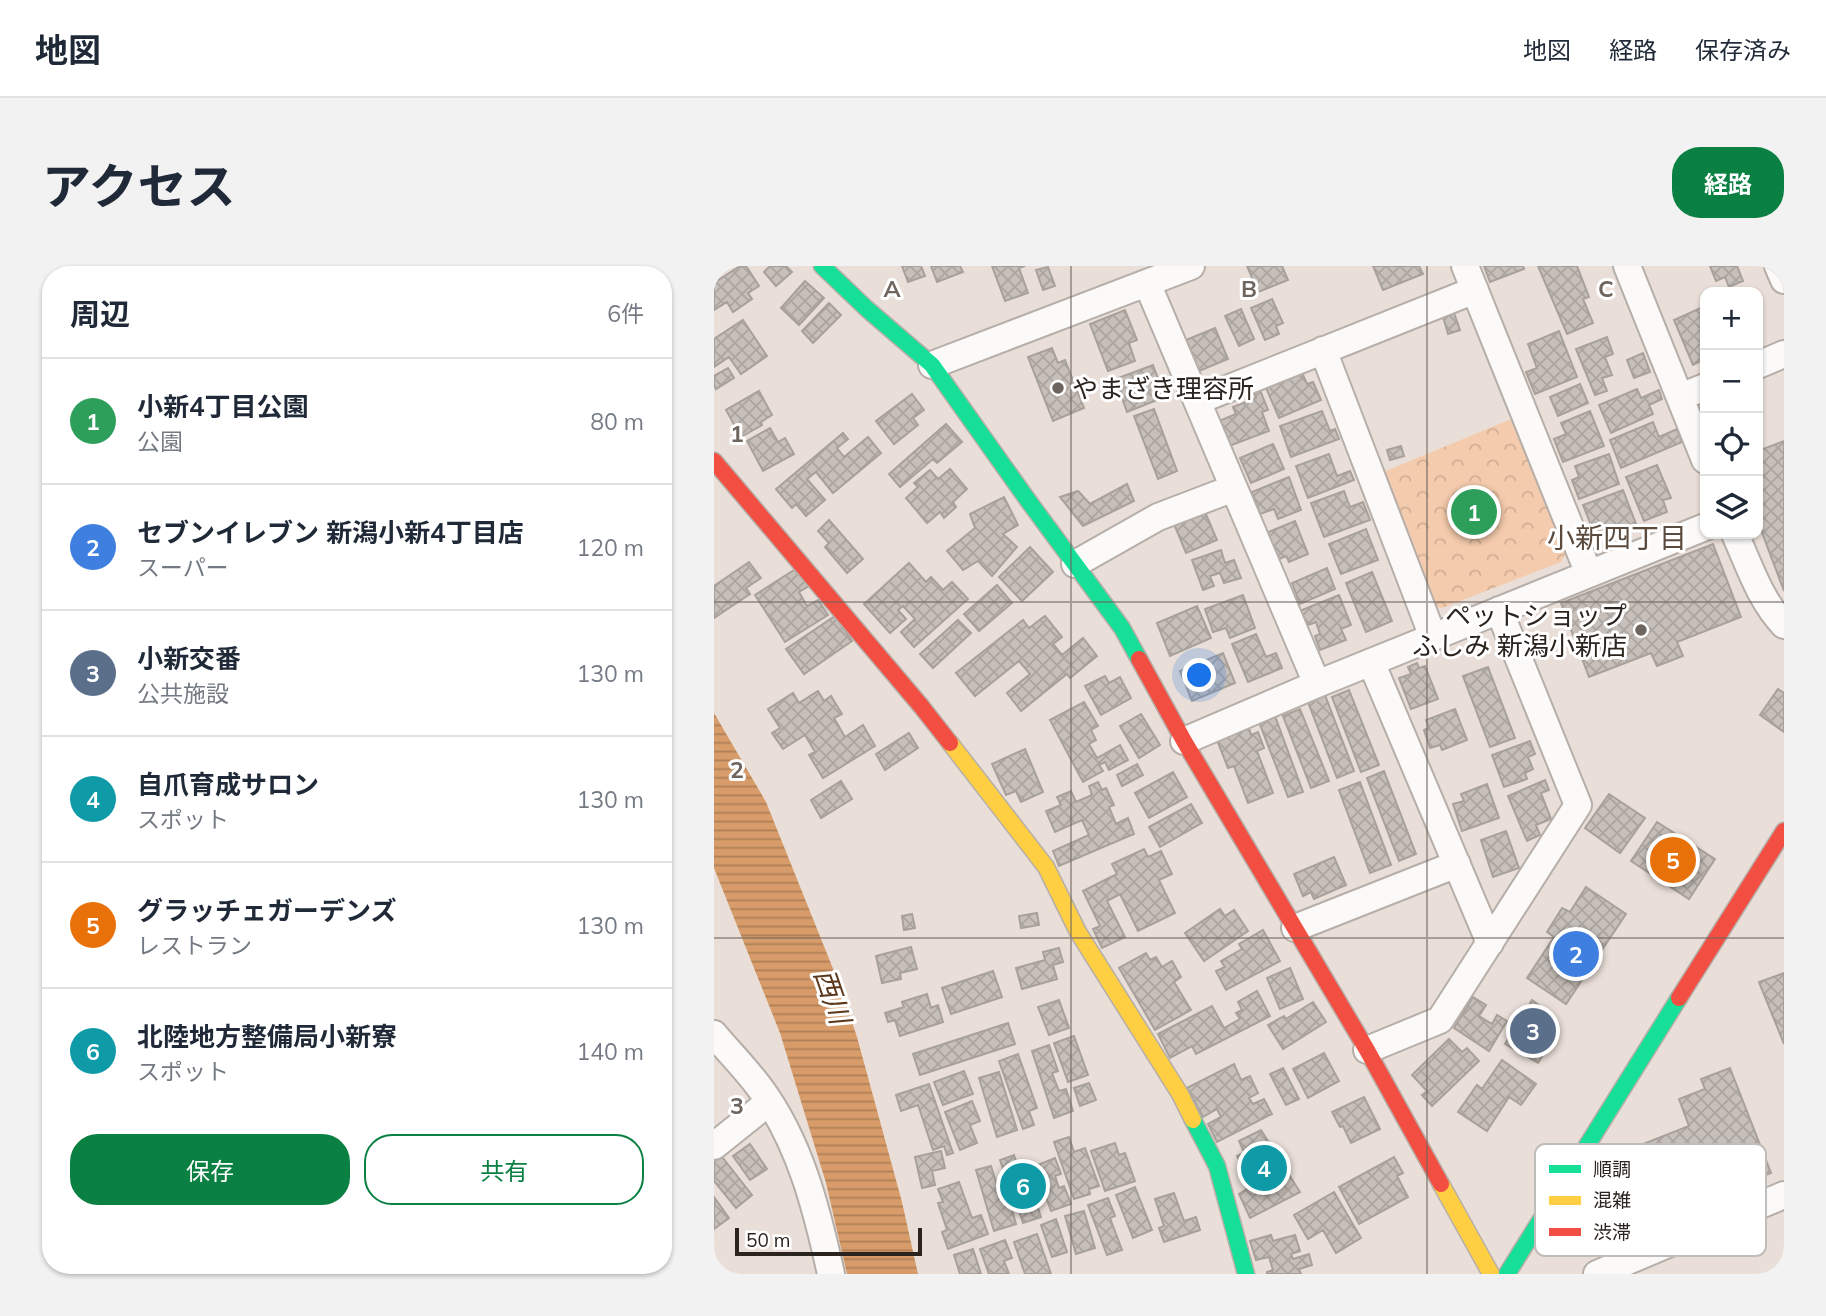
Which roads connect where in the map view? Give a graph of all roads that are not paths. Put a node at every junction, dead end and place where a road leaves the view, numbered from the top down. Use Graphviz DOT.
graph roads {
  1 [pos="822,266"];
  2 [pos="1192,266"];
  3 [pos="1627,266"];
  4 [pos="1778,266"];
  5 [pos="1470,278"];
  6 [pos="1784,280"];
  7 [pos="1147,283"];
  8 [pos="1323,350"];
  9 [pos="1784,354"];
  10 [pos="1763,363"];
  11 [pos="932,365"];
  12 [pos="1700,389"];
  13 [pos="1680,397"];
  14 [pos="1197,401"];
  15 [pos="1700,447"];
  16 [pos="714,461"];
  17 [pos="1234,488"];
  18 [pos="1700,529"];
  19 [pos="1737,539"];
  20 [pos="1075,564"];
  21 [pos="1589,575"];
  22 [pos="1499,610"];
  23 [pos="1784,625"];
  24 [pos="1433,637"];
  25 [pos="1371,662"];
  26 [pos="1317,684"];
  27 [pos="1184,740"];
  28 [pos="1784,831"];
  29 [pos="1457,864"];
  30 [pos="1295,928"];
  31 [pos="1490,943"];
  32 [pos="714,1034"];
  33 [pos="1367,1050"];
  34 [pos="769,1102"];
  35 [pos="1588,1144"];
  36 [pos="714,1146"];
  37 [pos="1784,1195"];
  38 [pos="1766,1204"];
  39 [pos="1535,1229"];
  40 [pos="1657,1256"];
  41 [pos="1632,1268"];
  42 [pos="831,1274"];
  43 [pos="1246,1274"];
  44 [pos="1491,1274"];
  45 [pos="1507,1274"];
  46 [pos="1597,1274"];
  1 -- 11 [label="street"];
  2 -- 7 [label="street"];
  3 -- 13 [label="street"];
  4 -- 6 [label="street"];
  5 -- 8 [label="street"];
  5 -- 21 [label="street"];
  7 -- 11 [label="street"];
  7 -- 14 [label="street"];
  8 -- 14 [label="street"];
  8 -- 24 [label="street"];
  9 -- 10 [label="street"];
  11 -- 20 [label="street"];
  12 -- 13 [label="street"];
  13 -- 15 [label="street"];
  14 -- 17 [label="street"];
  16 -- 43 [label="street"];
  17 -- 20 [label="street"];
  17 -- 26 [label="street"];
  18 -- 21 [label="street"];
  19 -- 23 [label="street"];
  20 -- 27 [label="street"];
  21 -- 22 [label="street"];
  22 -- 24 [label="street"];
  22 -- 31 [label="street"];
  24 -- 25 [label="street"];
  25 -- 26 [label="street"];
  25 -- 29 [label="street"];
  26 -- 27 [label="street"];
  27 -- 30 [label="street"];
  28 -- 35 [label="street"];
  29 -- 30 [label="street"];
  29 -- 31 [label="street"];
  30 -- 33 [label="street"];
  31 -- 33 [label="street"];
  32 -- 34 [label="street"];
  33 -- 44 [label="street"];
  34 -- 36 [label="street"];
  34 -- 42 [label="street"];
  37 -- 38 [label="street"];
  39 -- 45 [label="street"];
  40 -- 41 [label="street"];
  41 -- 46 [label="street"];
}
